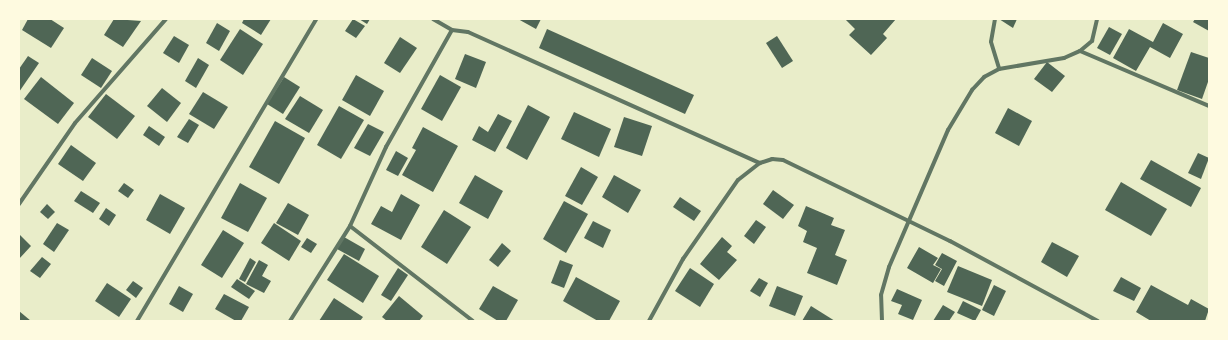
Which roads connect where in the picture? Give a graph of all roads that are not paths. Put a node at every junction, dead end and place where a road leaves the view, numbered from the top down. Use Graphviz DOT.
graph roads {
  1 [pos="166,19"];
  2 [pos="316,19"];
  3 [pos="433,19"];
  4 [pos="995,19"];
  5 [pos="1097,19"];
  6 [pos="452,30"];
  7 [pos="1080,51"];
  8 [pos="1000,68"];
  9 [pos="1209,106"];
  10 [pos="760,163"];
  11 [pos="19,204"];
  12 [pos="909,222"];
  13 [pos="350,226"];
  14 [pos="138,321"];
  15 [pos="290,321"];
  16 [pos="473,321"];
  17 [pos="649,321"];
  18 [pos="882,321"];
  19 [pos="1098,321"];
  1 -- 11 [label="street"];
  2 -- 14 [label="street"];
  3 -- 6 [label="street"];
  4 -- 8 [label="street"];
  5 -- 7 [label="street"];
  6 -- 10 [label="street"];
  6 -- 13 [label="street"];
  7 -- 8 [label="street"];
  7 -- 9 [label="street"];
  8 -- 12 [label="street"];
  10 -- 12 [label="street"];
  10 -- 17 [label="street"];
  12 -- 18 [label="street"];
  12 -- 19 [label="street"];
  13 -- 15 [label="street"];
  13 -- 16 [label="street"];
}
